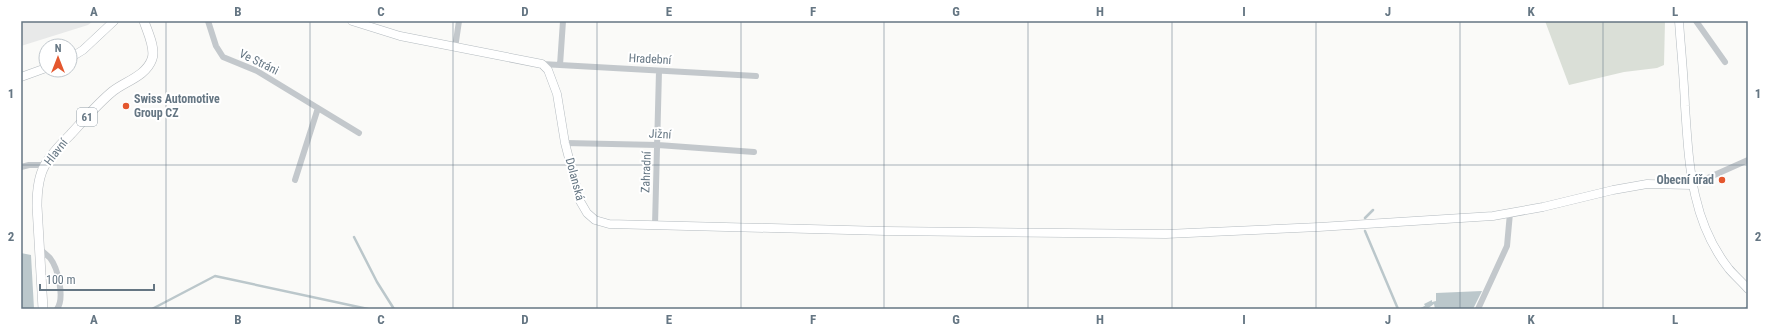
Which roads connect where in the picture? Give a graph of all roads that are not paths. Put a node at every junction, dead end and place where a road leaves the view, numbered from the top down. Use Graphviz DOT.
graph roads {
  1 [pos="114,21"];
  2 [pos="136,21"];
  3 [pos="144,21"];
  4 [pos="208,21"];
  5 [pos="352,21"];
  6 [pos="459,21"];
  7 [pos="563,21"];
  8 [pos="1679,21"];
  9 [pos="1696,21"];
  10 [pos="455,48"];
  11 [pos="78,53"];
  12 [pos="1725,62"];
  13 [pos="542,64"];
  14 [pos="560,65"];
  15 [pos="38,71"];
  16 [pos="659,71"];
  17 [pos="756,76"];
  18 [pos="21,77"];
  19 [pos="318,108"];
  20 [pos="359,133"];
  21 [pos="565,143"];
  22 [pos="658,145"];
  23 [pos="754,152"];
  24 [pos="1748,160"];
  25 [pos="45,165"];
  26 [pos="21,167"];
  27 [pos="295,180"];
  28 [pos="1692,185"];
  29 [pos="1510,213"];
  30 [pos="655,225"];
  31 [pos="40,249"];
  32 [pos="1748,289"];
  33 [pos="42,309"];
  34 [pos="57,309"];
  35 [pos="1478,309"];
  1 -- 11 [label="street"];
  2 -- 3 [label="main road, 61"];
  3 -- 25 [label="main road, Hlavní / 61"];
  4 -- 19 [label="street, Ve Stráni"];
  5 -- 10 [label="street"];
  6 -- 10 [label="street"];
  7 -- 14 [label="street"];
  8 -- 28 [label="street"];
  9 -- 12 [label="street"];
  10 -- 13 [label="street"];
  13 -- 14 [label="street, Hradební"];
  13 -- 21 [label="street, Dolanská"];
  14 -- 16 [label="street, Hradební"];
  15 -- 18 [label="street"];
  16 -- 17 [label="street, Hradební"];
  16 -- 22 [label="street, Zahradní"];
  19 -- 20 [label="street, Ve Stráni"];
  19 -- 27 [label="street"];
  21 -- 22 [label="street, Jižní"];
  21 -- 30 [label="street, Dolanská"];
  22 -- 23 [label="street, Jižní"];
  22 -- 30 [label="street, Zahradní"];
  24 -- 28 [label="street"];
  25 -- 26 [label="street"];
  25 -- 31 [label="main road, Hlavní / 61"];
  28 -- 29 [label="street, Dolanská"];
  28 -- 32 [label="street"];
  29 -- 30 [label="street, Dolanská"];
  29 -- 35 [label="street"];
  31 -- 33 [label="main road, Hlavní / 61"];
  31 -- 34 [label="street"];
}
